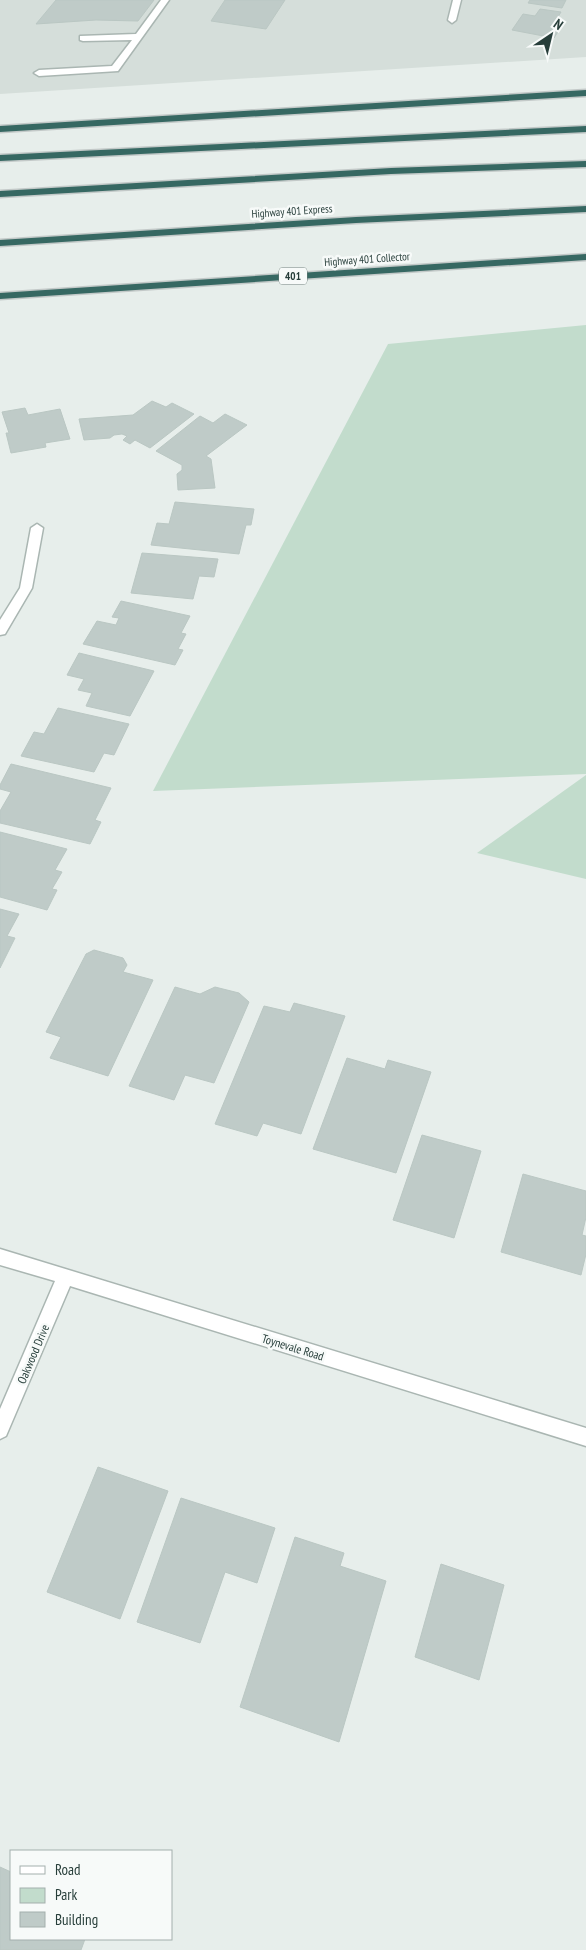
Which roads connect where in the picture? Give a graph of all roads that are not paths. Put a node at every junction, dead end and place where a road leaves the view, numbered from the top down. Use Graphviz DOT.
graph roads {
  1 [pos="166,0"];
  2 [pos="457,0"];
  3 [pos="452,20"];
  4 [pos="83,38"];
  5 [pos="138,38"];
  6 [pos="39,73"];
  7 [pos="586,93"];
  8 [pos="0,129"];
  9 [pos="586,129"];
  10 [pos="0,158"];
  11 [pos="586,164"];
  12 [pos="0,194"];
  13 [pos="586,208"];
  14 [pos="0,243"];
  15 [pos="586,257"];
  16 [pos="0,296"];
  17 [pos="37,528"];
  18 [pos="0,630"];
  19 [pos="0,1257"];
  20 [pos="65,1277"];
  21 [pos="0,1430"];
  22 [pos="586,1438"];
  1 -- 5 [label="street"];
  2 -- 3 [label="street"];
  4 -- 5 [label="street"];
  5 -- 6 [label="street"];
  7 -- 8 [label="highway"];
  9 -- 10 [label="highway"];
  11 -- 12 [label="highway"];
  13 -- 14 [label="highway, Highway 401 Express"];
  15 -- 16 [label="highway, Highway 401 Collector / 401"];
  17 -- 18 [label="street"];
  19 -- 20 [label="street, Toynevale Road"];
  20 -- 21 [label="street, Oakwood Drive"];
  20 -- 22 [label="street, Toynevale Road"];
}
